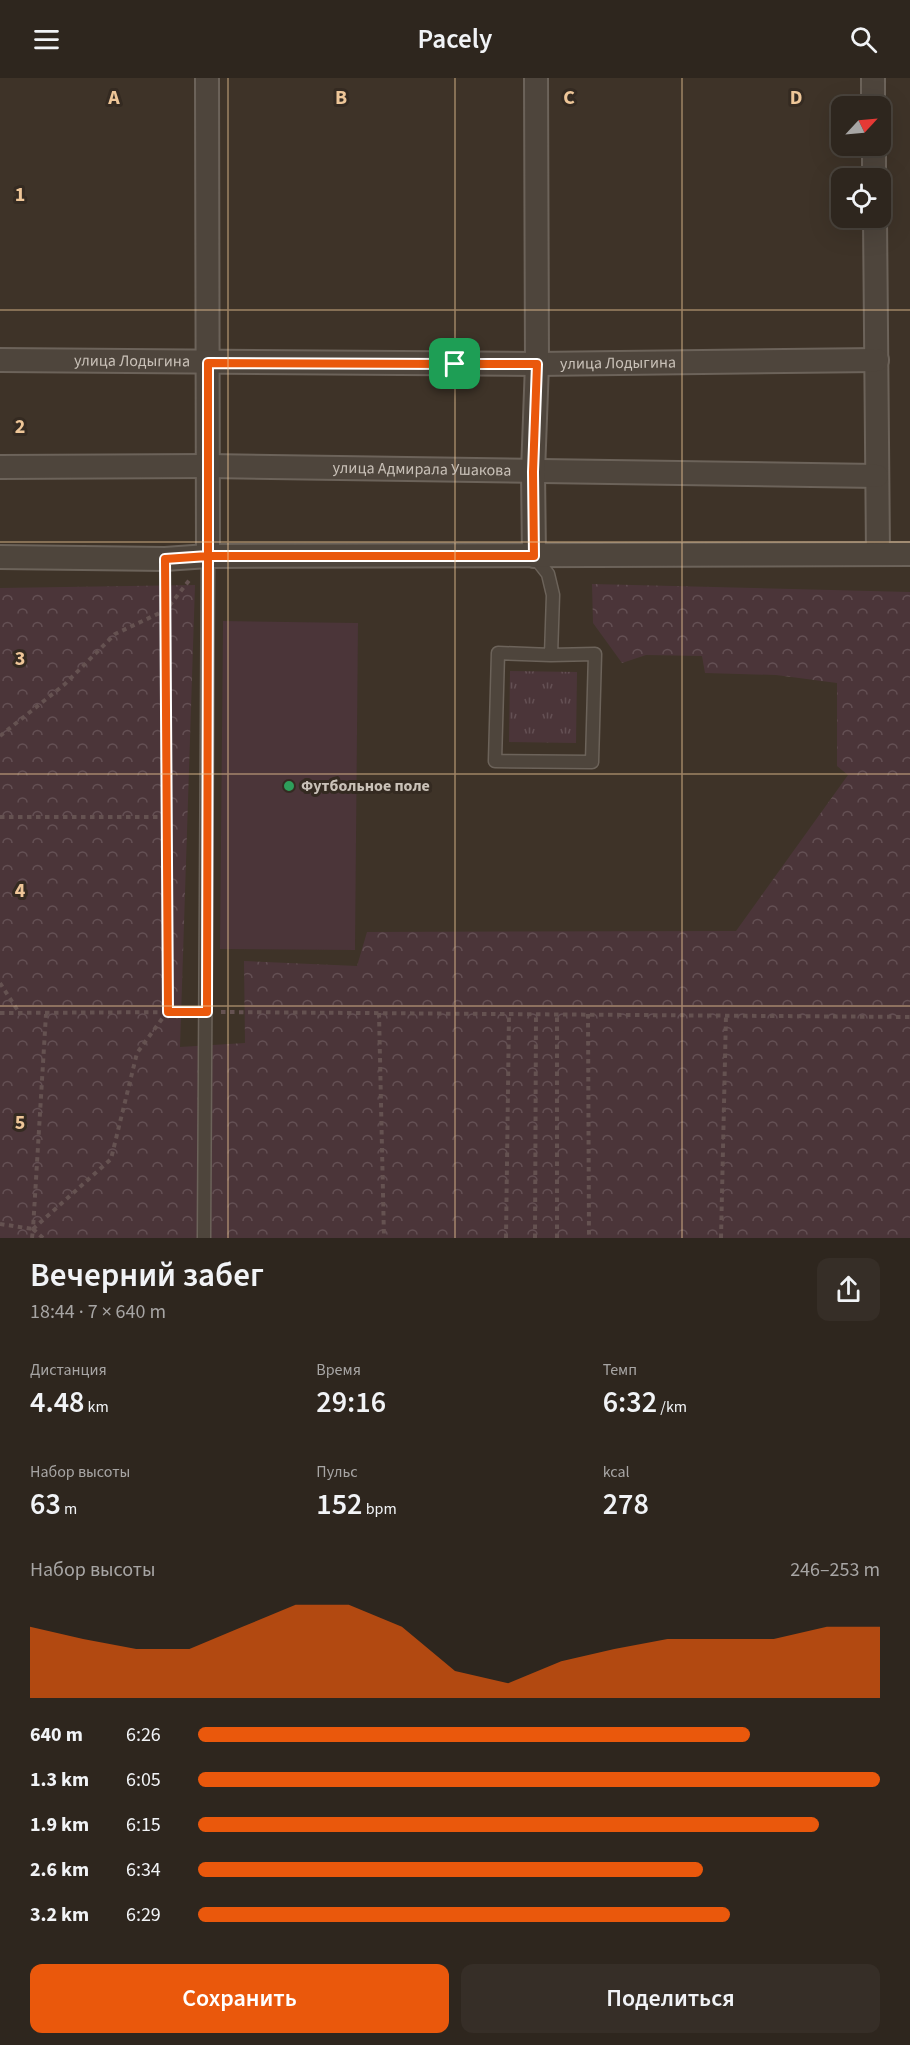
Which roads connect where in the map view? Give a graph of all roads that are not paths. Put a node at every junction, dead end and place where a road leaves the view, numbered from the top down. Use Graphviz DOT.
graph roads {
  1 [pos="207,78"];
  2 [pos="536,78"];
  3 [pos="873,78"];
  4 [pos="873,96"];
  5 [pos="875,228"];
  6 [pos="0,360"];
  7 [pos="877,360"];
  8 [pos="208,363"];
  9 [pos="537,364"];
  10 [pos="209,466"];
  11 [pos="0,467"];
  12 [pos="533,472"];
  13 [pos="878,476"];
  14 [pos="878,554"];
  15 [pos="910,554"];
  16 [pos="208,556"];
  17 [pos="534,556"];
  18 [pos="0,557"];
  19 [pos="551,655"];
  20 [pos="204,1238"];
  1 -- 8 [label="street"];
  2 -- 9 [label="street"];
  3 -- 4 [label="street"];
  5 -- 7 [label="street"];
  6 -- 8 [label="street, улица Лодыгина"];
  7 -- 9 [label="street, улица Лодыгина"];
  7 -- 13 [label="street"];
  8 -- 9 [label="street, улица Лодыгина"];
  8 -- 10 [label="street"];
  9 -- 12 [label="street"];
  10 -- 11 [label="street, улица Адмирала Ушакова"];
  10 -- 12 [label="street, улица Адмирала Ушакова"];
  10 -- 16 [label="street"];
  12 -- 13 [label="street, улица Адмирала Ушакова"];
  12 -- 17 [label="street"];
  13 -- 14 [label="street"];
  14 -- 15 [label="street"];
  14 -- 17 [label="street"];
  16 -- 17 [label="street"];
  16 -- 18 [label="street"];
  16 -- 20 [label="lane"];
  17 -- 19 [label="lane"];
  19 -- 19 [label="lane"];
}
